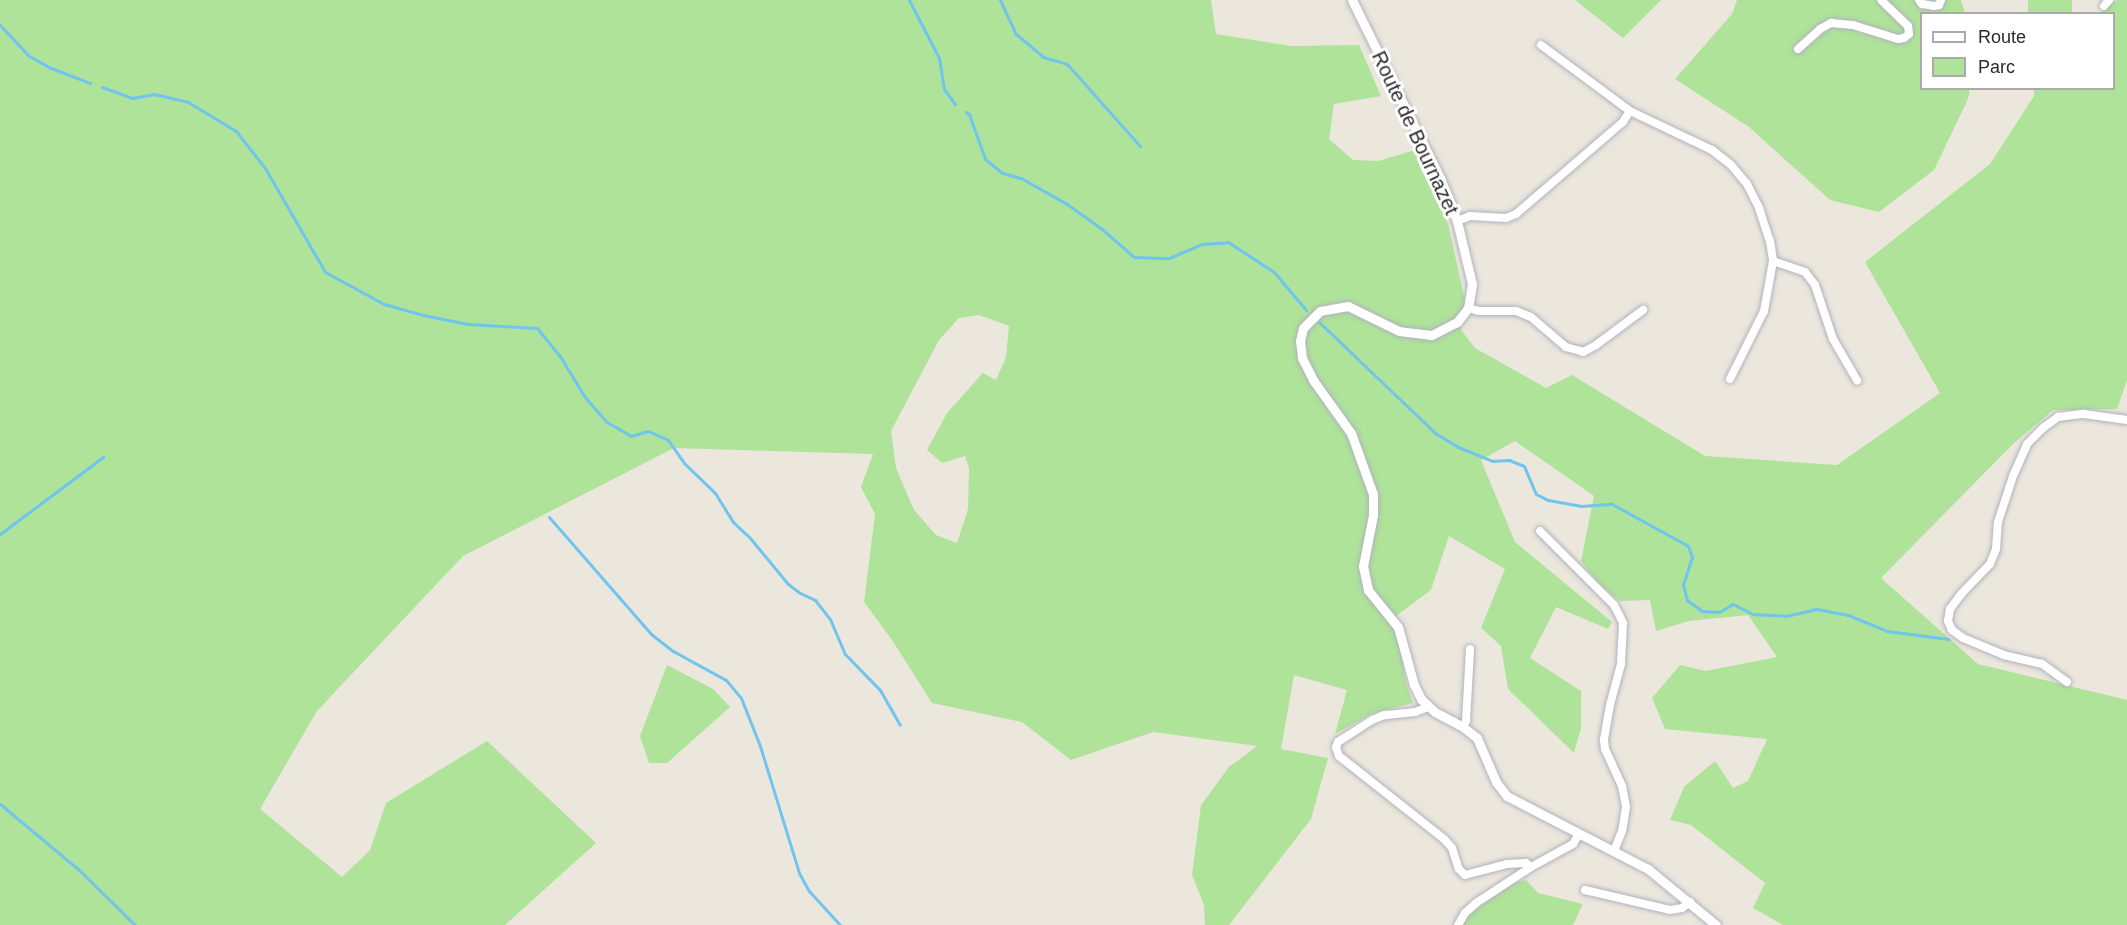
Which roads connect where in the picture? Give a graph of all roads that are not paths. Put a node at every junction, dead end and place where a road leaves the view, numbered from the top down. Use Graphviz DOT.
graph roads {
  1 [pos="1352,0"];
  2 [pos="1881,0"];
  3 [pos="1918,0"];
  4 [pos="1941,0"];
  5 [pos="1541,45"];
  6 [pos="1798,49"];
  7 [pos="1630,111"];
  8 [pos="1456,221"];
  9 [pos="1773,261"];
  10 [pos="1468,308"];
  11 [pos="1643,310"];
  12 [pos="1730,379"];
  13 [pos="1857,380"];
  14 [pos="2127,420"];
  15 [pos="1540,531"];
  16 [pos="1470,649"];
  17 [pos="2067,682"];
  18 [pos="1428,707"];
  19 [pos="1463,727"];
  20 [pos="1579,834"];
  21 [pos="1614,851"];
  22 [pos="1531,867"];
  23 [pos="1585,890"];
  24 [pos="1690,902"];
  25 [pos="1458,925"];
  26 [pos="1716,925"];
  1 -- 8 [label="street, Route de Bournazet"];
  2 -- 6 [label="street"];
  3 -- 4 [label="street"];
  5 -- 7 [label="street"];
  7 -- 8 [label="street"];
  7 -- 9 [label="street"];
  8 -- 10 [label="street, Route de Bournazet"];
  9 -- 12 [label="street"];
  9 -- 13 [label="street"];
  10 -- 11 [label="street"];
  10 -- 18 [label="street"];
  14 -- 17 [label="street"];
  15 -- 21 [label="street"];
  16 -- 19 [label="street"];
  18 -- 19 [label="street"];
  18 -- 22 [label="street"];
  19 -- 20 [label="street"];
  20 -- 21 [label="street"];
  20 -- 22 [label="street"];
  21 -- 24 [label="street"];
  22 -- 25 [label="street"];
  23 -- 24 [label="street"];
  24 -- 26 [label="street"];
}
